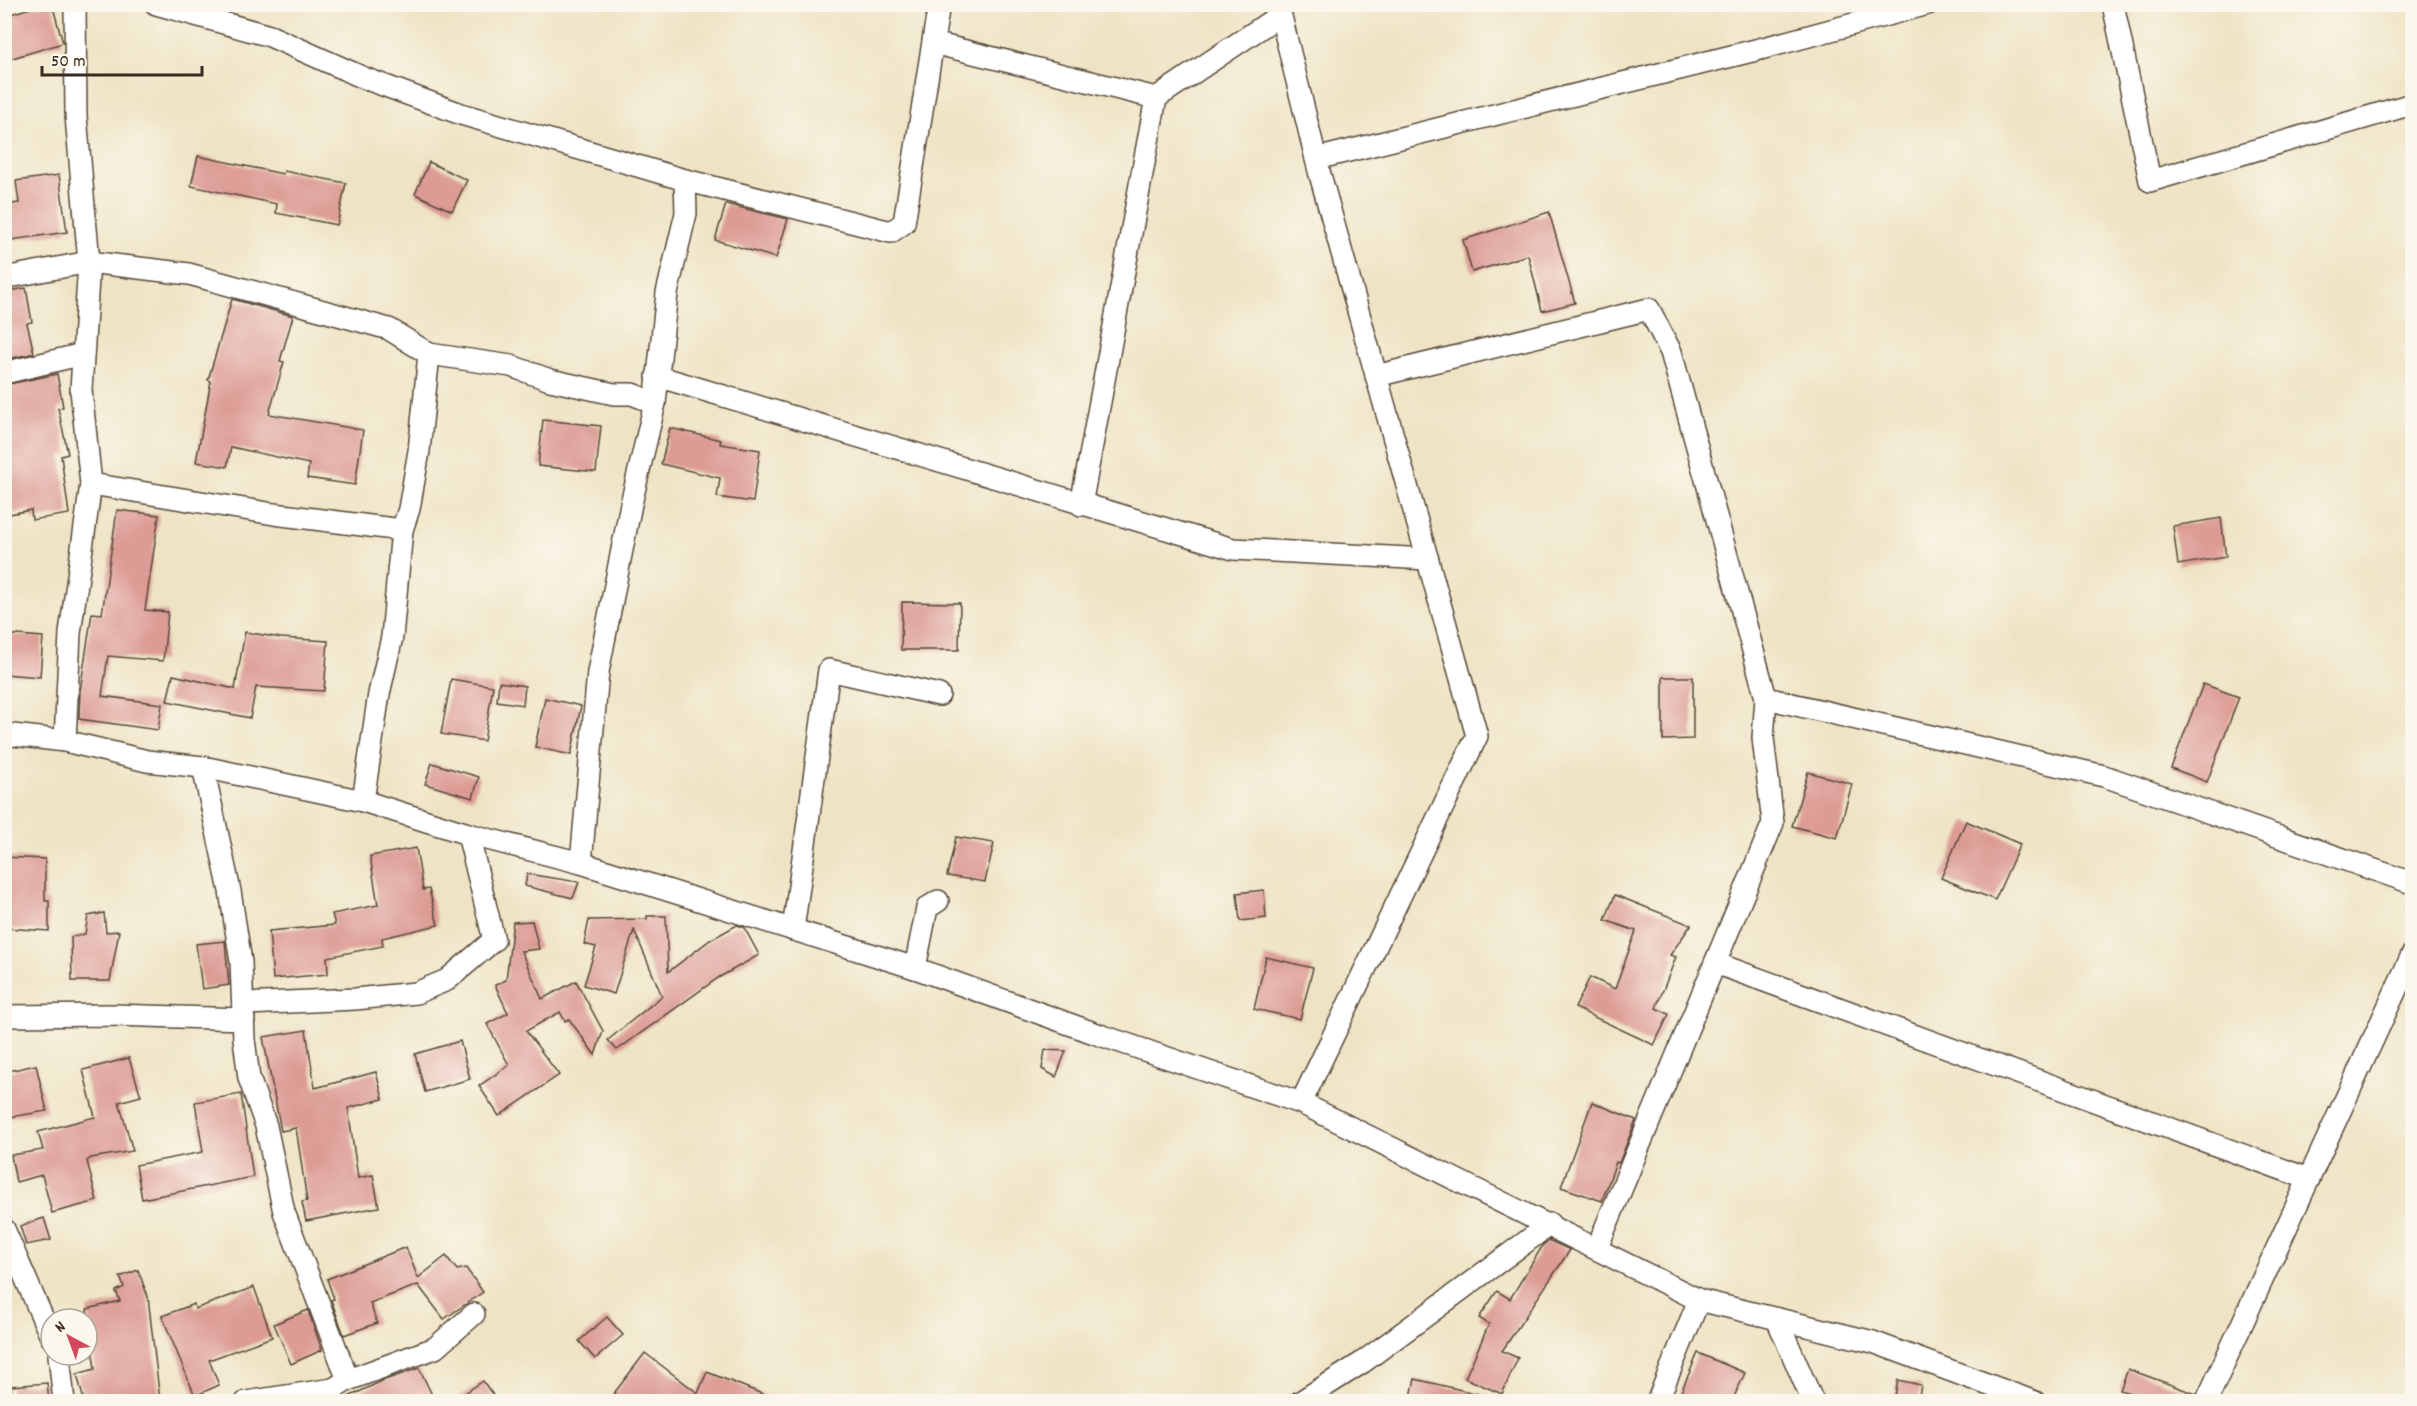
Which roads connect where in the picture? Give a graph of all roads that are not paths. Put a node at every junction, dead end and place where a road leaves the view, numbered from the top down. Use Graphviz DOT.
graph roads {
  1 [pos="75,4"];
  2 [pos="156,4"];
  3 [pos="939,4"];
  4 [pos="1928,4"];
  5 [pos="2113,4"];
  6 [pos="1279,10"];
  7 [pos="933,42"];
  8 [pos="1156,98"];
  9 [pos="2412,104"];
  10 [pos="1316,159"];
  11 [pos="685,180"];
  12 [pos="89,262"];
  13 [pos="4,278"];
  14 [pos="83,354"];
  15 [pos="429,354"];
  16 [pos="4,373"];
  17 [pos="657,376"];
  18 [pos="1376,376"];
  19 [pos="655,403"];
  20 [pos="91,484"];
  21 [pos="1082,505"];
  22 [pos="402,530"];
  23 [pos="1428,559"];
  24 [pos="939,695"];
  25 [pos="1766,698"];
  26 [pos="4,734"];
  27 [pos="65,741"];
  28 [pos="202,767"];
  29 [pos="363,801"];
  30 [pos="468,834"];
  31 [pos="581,863"];
  32 [pos="2412,883"];
  33 [pos="938,901"];
  34 [pos="792,930"];
  35 [pos="2412,955"];
  36 [pos="1715,963"];
  37 [pos="915,968"];
  38 [pos="244,1011"];
  39 [pos="4,1016"];
  40 [pos="1301,1103"];
  41 [pos="2309,1179"];
  42 [pos="1550,1224"];
  43 [pos="4,1229"];
  44 [pos="1597,1248"];
  45 [pos="1699,1300"];
  46 [pos="39,1309"];
  47 [pos="474,1314"];
  48 [pos="1777,1319"];
  49 [pos="60,1367"];
  50 [pos="340,1390"];
  51 [pos="64,1401"];
  52 [pos="246,1401"];
  53 [pos="1300,1401"];
  54 [pos="1657,1401"];
  55 [pos="1813,1401"];
  56 [pos="2035,1401"];
  57 [pos="2206,1401"];
  1 -- 12 [label="street"];
  2 -- 11 [label="street"];
  3 -- 7 [label="street"];
  4 -- 10 [label="street"];
  5 -- 9 [label="street"];
  6 -- 8 [label="street"];
  6 -- 10 [label="street"];
  7 -- 8 [label="street"];
  7 -- 11 [label="street"];
  8 -- 21 [label="street"];
  10 -- 18 [label="street"];
  11 -- 17 [label="street"];
  12 -- 13 [label="street"];
  12 -- 14 [label="street"];
  12 -- 15 [label="street"];
  14 -- 16 [label="street"];
  14 -- 20 [label="street"];
  15 -- 19 [label="street"];
  15 -- 22 [label="street"];
  17 -- 19 [label="street"];
  17 -- 21 [label="street"];
  18 -- 23 [label="street"];
  18 -- 25 [label="street"];
  19 -- 31 [label="street"];
  20 -- 22 [label="street"];
  20 -- 27 [label="street"];
  21 -- 23 [label="street"];
  22 -- 29 [label="street"];
  23 -- 40 [label="street"];
  24 -- 34 [label="street"];
  25 -- 32 [label="street"];
  25 -- 36 [label="street"];
  26 -- 27 [label="street"];
  27 -- 28 [label="street"];
  28 -- 29 [label="street"];
  28 -- 38 [label="street"];
  29 -- 30 [label="street"];
  30 -- 31 [label="street"];
  30 -- 38 [label="street"];
  31 -- 34 [label="street"];
  33 -- 37 [label="street"];
  34 -- 37 [label="street"];
  35 -- 41 [label="street"];
  36 -- 41 [label="street"];
  36 -- 44 [label="street"];
  37 -- 40 [label="street"];
  38 -- 39 [label="street"];
  38 -- 50 [label="street"];
  40 -- 42 [label="street"];
  41 -- 57 [label="street"];
  42 -- 44 [label="street"];
  42 -- 53 [label="street"];
  43 -- 46 [label="street"];
  44 -- 45 [label="street"];
  45 -- 48 [label="street"];
  45 -- 54 [label="street"];
  47 -- 50 [label="street"];
  48 -- 55 [label="street"];
  48 -- 56 [label="street"];
  49 -- 51 [label="street"];
  50 -- 52 [label="street"];
}
